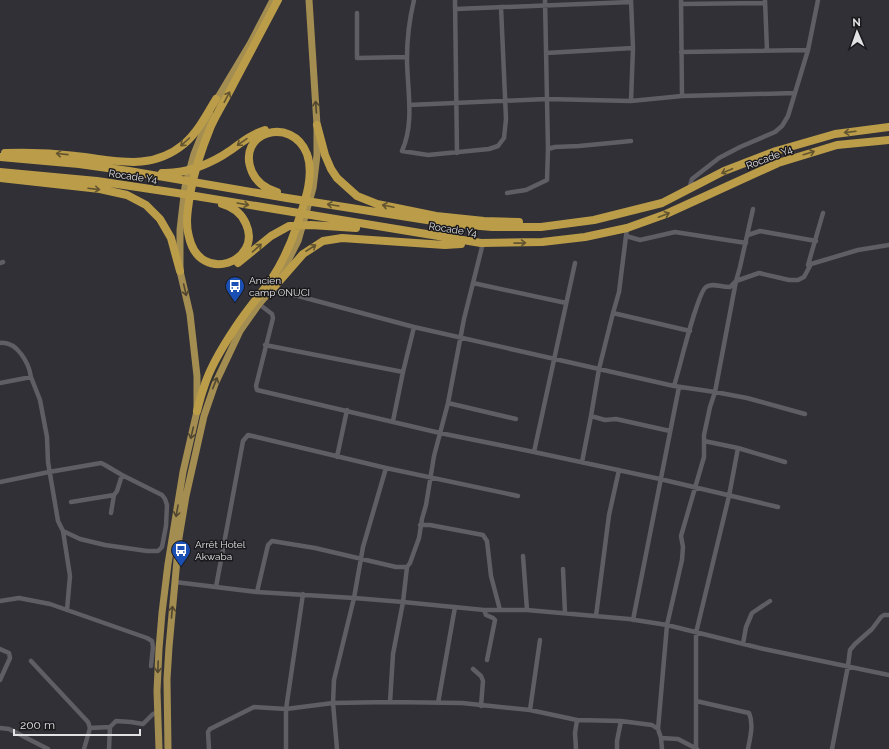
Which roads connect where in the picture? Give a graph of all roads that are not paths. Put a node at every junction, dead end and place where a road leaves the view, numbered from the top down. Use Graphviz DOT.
graph roads {
  1 [pos="273,0"];
  2 [pos="278,0"];
  3 [pos="309,0"];
  4 [pos="414,0"];
  5 [pos="455,0"];
  6 [pos="545,0"];
  7 [pos="818,0"];
  8 [pos="631,1"];
  9 [pos="765,1"];
  10 [pos="681,2"];
  11 [pos="501,6"];
  12 [pos="545,6"];
  13 [pos="456,9"];
  14 [pos="356,13"];
  15 [pos="633,48"];
  16 [pos="767,50"];
  17 [pos="808,50"];
  18 [pos="681,52"];
  19 [pos="546,53"];
  20 [pos="407,57"];
  21 [pos="795,93"];
  22 [pos="682,96"];
  23 [pos="216,99"];
  24 [pos="547,100"];
  25 [pos="631,100"];
  26 [pos="505,101"];
  27 [pos="457,104"];
  28 [pos="409,105"];
  29 [pos="317,125"];
  30 [pos="889,127"];
  31 [pos="889,140"];
  32 [pos="631,141"];
  33 [pos="548,149"];
  34 [pos="0,153"];
  35 [pos="457,153"];
  36 [pos="197,155"];
  37 [pos="0,157"];
  38 [pos="129,171"];
  39 [pos="0,172"];
  40 [pos="0,178"];
  41 [pos="314,179"];
  42 [pos="310,187"];
  43 [pos="689,189"];
  44 [pos="177,193"];
  45 [pos="507,193"];
  46 [pos="315,202"];
  47 [pos="753,209"];
  48 [pos="185,211"];
  49 [pos="823,213"];
  50 [pos="594,220"];
  51 [pos="399,231"];
  52 [pos="627,232"];
  53 [pos="748,235"];
  54 [pos="295,240"];
  55 [pos="816,241"];
  56 [pos="482,243"];
  57 [pos="746,243"];
  58 [pos="889,245"];
  59 [pos="575,263"];
  60 [pos="180,271"];
  61 [pos="807,271"];
  62 [pos="736,281"];
  63 [pos="473,283"];
  64 [pos="274,288"];
  65 [pos="566,303"];
  66 [pos="259,304"];
  67 [pos="613,313"];
  68 [pos="414,327"];
  69 [pos="690,331"];
  70 [pos="461,338"];
  71 [pos="0,343"];
  72 [pos="265,345"];
  73 [pos="554,359"];
  74 [pos="599,369"];
  75 [pos="403,372"];
  76 [pos="31,378"];
  77 [pos="0,383"];
  78 [pos="677,386"];
  79 [pos="715,392"];
  80 [pos="448,403"];
  81 [pos="347,410"];
  82 [pos="197,411"];
  83 [pos="806,414"];
  84 [pos="591,416"];
  85 [pos="516,419"];
  86 [pos="393,421"];
  87 [pos="670,431"];
  88 [pos="440,433"];
  89 [pos="704,441"];
  90 [pos="738,448"];
  91 [pos="534,452"];
  92 [pos="337,456"];
  93 [pos="582,462"];
  94 [pos="785,462"];
  95 [pos="386,468"];
  96 [pos="619,470"];
  97 [pos="49,472"];
  98 [pos="122,475"];
  99 [pos="429,477"];
  100 [pos="660,479"];
  101 [pos="0,482"];
  102 [pos="695,488"];
  103 [pos="114,495"];
  104 [pos="518,496"];
  105 [pos="729,496"];
  106 [pos="71,502"];
  107 [pos="778,507"];
  108 [pos="111,514"];
  109 [pos="420,526"];
  110 [pos="63,531"];
  111 [pos="523,556"];
  112 [pos="361,559"];
  113 [pos="407,567"];
  114 [pos="562,569"];
  115 [pos="175,582"];
  116 [pos="216,587"];
  117 [pos="257,592"];
  118 [pos="303,594"];
  119 [pos="354,598"];
  120 [pos="0,601"];
  121 [pos="770,601"];
  122 [pos="404,602"];
  123 [pos="455,607"];
  124 [pos="67,610"];
  125 [pos="484,610"];
  126 [pos="500,610"];
  127 [pos="527,610"];
  128 [pos="565,613"];
  129 [pos="889,615"];
  130 [pos="596,616"];
  131 [pos="633,620"];
  132 [pos="667,625"];
  133 [pos="696,632"];
  134 [pos="540,640"];
  135 [pos="743,644"];
  136 [pos="0,649"];
  137 [pos="488,660"];
  138 [pos="31,661"];
  139 [pos="151,666"];
  140 [pos="848,666"];
  141 [pos="473,669"];
  142 [pos="889,675"];
  143 [pos="0,680"];
  144 [pos="696,701"];
  145 [pos="390,702"];
  146 [pos="333,703"];
  147 [pos="438,703"];
  148 [pos="481,706"];
  149 [pos="286,708"];
  150 [pos="530,710"];
  151 [pos="158,712"];
  152 [pos="577,720"];
  153 [pos="621,721"];
  154 [pos="110,727"];
  155 [pos="0,728"];
  156 [pos="90,728"];
  157 [pos="658,729"];
  158 [pos="661,738"];
  159 [pos="48,749"];
  160 [pos="84,749"];
  161 [pos="109,749"];
  162 [pos="159,749"];
  163 [pos="168,749"];
  164 [pos="209,749"];
  165 [pos="286,749"];
  166 [pos="337,749"];
  167 [pos="576,749"];
  168 [pos="617,749"];
  169 [pos="662,749"];
  170 [pos="697,749"];
  171 [pos="748,749"];
  172 [pos="832,749"];
  1 -- 23 [label="main road"];
  36 -- 2 [label="highway, one-way"];
  29 -- 3 [label="main road, one-way"];
  4 -- 20 [label="street"];
  5 -- 13 [label="street"];
  6 -- 12 [label="street"];
  7 -- 17 [label="street"];
  8 -- 12 [label="street"];
  8 -- 15 [label="street"];
  9 -- 10 [label="street"];
  9 -- 16 [label="street"];
  10 -- 18 [label="street"];
  11 -- 12 [label="street"];
  11 -- 13 [label="street"];
  11 -- 26 [label="street"];
  12 -- 19 [label="street"];
  13 -- 27 [label="street"];
  14 -- 20 [label="street"];
  15 -- 19 [label="street"];
  15 -- 25 [label="street"];
  16 -- 17 [label="street"];
  16 -- 18 [label="street"];
  17 -- 21 [label="street"];
  18 -- 22 [label="street"];
  19 -- 24 [label="street"];
  20 -- 28 [label="street"];
  21 -- 22 [label="street"];
  21 -- 43 [label="street"];
  22 -- 25 [label="street"];
  23 -- 34 [label="highway, one-way"];
  23 -- 36 [label="main road"];
  24 -- 25 [label="street"];
  24 -- 26 [label="street"];
  24 -- 33 [label="street"];
  26 -- 27 [label="street"];
  26 -- 35 [label="street"];
  27 -- 28 [label="street"];
  27 -- 35 [label="street"];
  28 -- 35 [label="street"];
  29 -- 41 [label="main road"];
  50 -- 29 [label="highway, one-way"];
  30 -- 43 [label="highway, Rocade Y4, one-way"];
  52 -- 31 [label="highway, Rocade Y4, one-way"];
  32 -- 33 [label="street"];
  33 -- 45 [label="street"];
  36 -- 48 [label="highway"];
  37 -- 38 [label="highway, Rocade Y4"];
  41 -- 38 [label="highway, one-way"];
  38 -- 46 [label="highway, Rocade Y4"];
  39 -- 44 [label="highway, Rocade Y4"];
  40 -- 60 [label="highway, one-way"];
  41 -- 42 [label="main road"];
  42 -- 46 [label="highway"];
  42 -- 54 [label="highway"];
  43 -- 50 [label="highway, Rocade Y4"];
  44 -- 48 [label="highway"];
  44 -- 51 [label="highway, Rocade Y4, one-way"];
  50 -- 46 [label="highway, Rocade Y4, one-way"];
  47 -- 53 [label="street"];
  48 -- 51 [label="highway, one-way"];
  48 -- 60 [label="main road"];
  49 -- 55 [label="street"];
  51 -- 56 [label="highway, Rocade Y4"];
  56 -- 52 [label="highway, Rocade Y4, one-way"];
  52 -- 57 [label="street"];
  52 -- 67 [label="street"];
  53 -- 55 [label="street"];
  53 -- 57 [label="street"];
  54 -- 64 [label="main road"];
  54 -- 82 [label="highway"];
  55 -- 61 [label="street"];
  56 -- 63 [label="street"];
  64 -- 56 [label="highway, one-way"];
  57 -- 62 [label="street"];
  58 -- 61 [label="street"];
  59 -- 65 [label="street"];
  60 -- 82 [label="main road, one-way"];
  61 -- 62 [label="street"];
  62 -- 69 [label="street"];
  62 -- 79 [label="street"];
  63 -- 65 [label="street"];
  63 -- 70 [label="street"];
  64 -- 66 [label="main road"];
  64 -- 68 [label="street"];
  65 -- 73 [label="street"];
  66 -- 72 [label="street"];
  115 -- 66 [label="main road, one-way"];
  67 -- 69 [label="street"];
  67 -- 74 [label="street"];
  68 -- 70 [label="street"];
  68 -- 75 [label="street"];
  69 -- 78 [label="street"];
  70 -- 73 [label="street"];
  70 -- 80 [label="street"];
  71 -- 76 [label="street"];
  72 -- 75 [label="street"];
  72 -- 81 [label="street"];
  73 -- 74 [label="street"];
  73 -- 91 [label="street"];
  74 -- 78 [label="street"];
  74 -- 84 [label="street"];
  75 -- 86 [label="street"];
  76 -- 77 [label="street"];
  76 -- 97 [label="street"];
  78 -- 79 [label="street"];
  78 -- 87 [label="street"];
  79 -- 83 [label="street"];
  79 -- 89 [label="street"];
  80 -- 85 [label="street"];
  80 -- 88 [label="street"];
  81 -- 86 [label="street"];
  81 -- 92 [label="street"];
  82 -- 151 [label="main road, one-way"];
  84 -- 87 [label="street"];
  84 -- 93 [label="street"];
  86 -- 88 [label="street"];
  87 -- 100 [label="street"];
  88 -- 91 [label="street"];
  88 -- 99 [label="street"];
  89 -- 90 [label="street"];
  89 -- 102 [label="street"];
  90 -- 94 [label="street"];
  90 -- 105 [label="street"];
  91 -- 93 [label="street"];
  92 -- 95 [label="street"];
  92 -- 116 [label="street"];
  93 -- 96 [label="street"];
  95 -- 99 [label="street"];
  95 -- 112 [label="street"];
  96 -- 100 [label="street"];
  96 -- 130 [label="street"];
  97 -- 98 [label="street"];
  97 -- 101 [label="street"];
  97 -- 110 [label="street"];
  98 -- 103 [label="street"];
  98 -- 110 [label="street"];
  99 -- 104 [label="street"];
  99 -- 109 [label="street"];
  100 -- 102 [label="street"];
  100 -- 131 [label="street"];
  102 -- 105 [label="street"];
  102 -- 132 [label="street"];
  103 -- 106 [label="street"];
  103 -- 108 [label="street"];
  105 -- 107 [label="street"];
  105 -- 133 [label="street"];
  109 -- 113 [label="street"];
  109 -- 126 [label="street"];
  110 -- 124 [label="street"];
  111 -- 127 [label="street"];
  112 -- 113 [label="street"];
  112 -- 117 [label="street"];
  112 -- 119 [label="street"];
  113 -- 122 [label="street"];
  114 -- 128 [label="street"];
  115 -- 116 [label="street"];
  163 -- 115 [label="main road, one-way"];
  116 -- 117 [label="street"];
  117 -- 118 [label="street"];
  118 -- 119 [label="street"];
  118 -- 149 [label="street"];
  119 -- 122 [label="street"];
  119 -- 146 [label="street"];
  120 -- 124 [label="street"];
  121 -- 135 [label="street"];
  122 -- 123 [label="street"];
  122 -- 145 [label="street"];
  123 -- 125 [label="street"];
  123 -- 147 [label="street"];
  124 -- 139 [label="street"];
  125 -- 126 [label="street"];
  125 -- 137 [label="street"];
  126 -- 127 [label="street"];
  127 -- 128 [label="street"];
  128 -- 130 [label="street"];
  129 -- 140 [label="street"];
  130 -- 131 [label="street"];
  131 -- 132 [label="street"];
  132 -- 133 [label="street"];
  132 -- 157 [label="street"];
  133 -- 135 [label="street"];
  133 -- 144 [label="street"];
  134 -- 150 [label="street"];
  135 -- 140 [label="street"];
  136 -- 143 [label="street"];
  138 -- 156 [label="street"];
  140 -- 142 [label="street"];
  140 -- 172 [label="street"];
  141 -- 148 [label="street"];
  144 -- 170 [label="street"];
  144 -- 171 [label="street"];
  145 -- 146 [label="street"];
  145 -- 147 [label="street"];
  146 -- 149 [label="street"];
  146 -- 166 [label="street"];
  147 -- 148 [label="street"];
  148 -- 150 [label="street"];
  149 -- 164 [label="street"];
  149 -- 165 [label="street"];
  150 -- 152 [label="street"];
  151 -- 154 [label="street"];
  151 -- 162 [label="main road"];
  152 -- 153 [label="street"];
  152 -- 167 [label="street"];
  153 -- 157 [label="street"];
  153 -- 168 [label="street"];
  154 -- 156 [label="street"];
  154 -- 161 [label="street"];
  155 -- 159 [label="street"];
  156 -- 160 [label="street"];
  157 -- 158 [label="street"];
  158 -- 169 [label="street"];
  158 -- 170 [label="street"];
}
